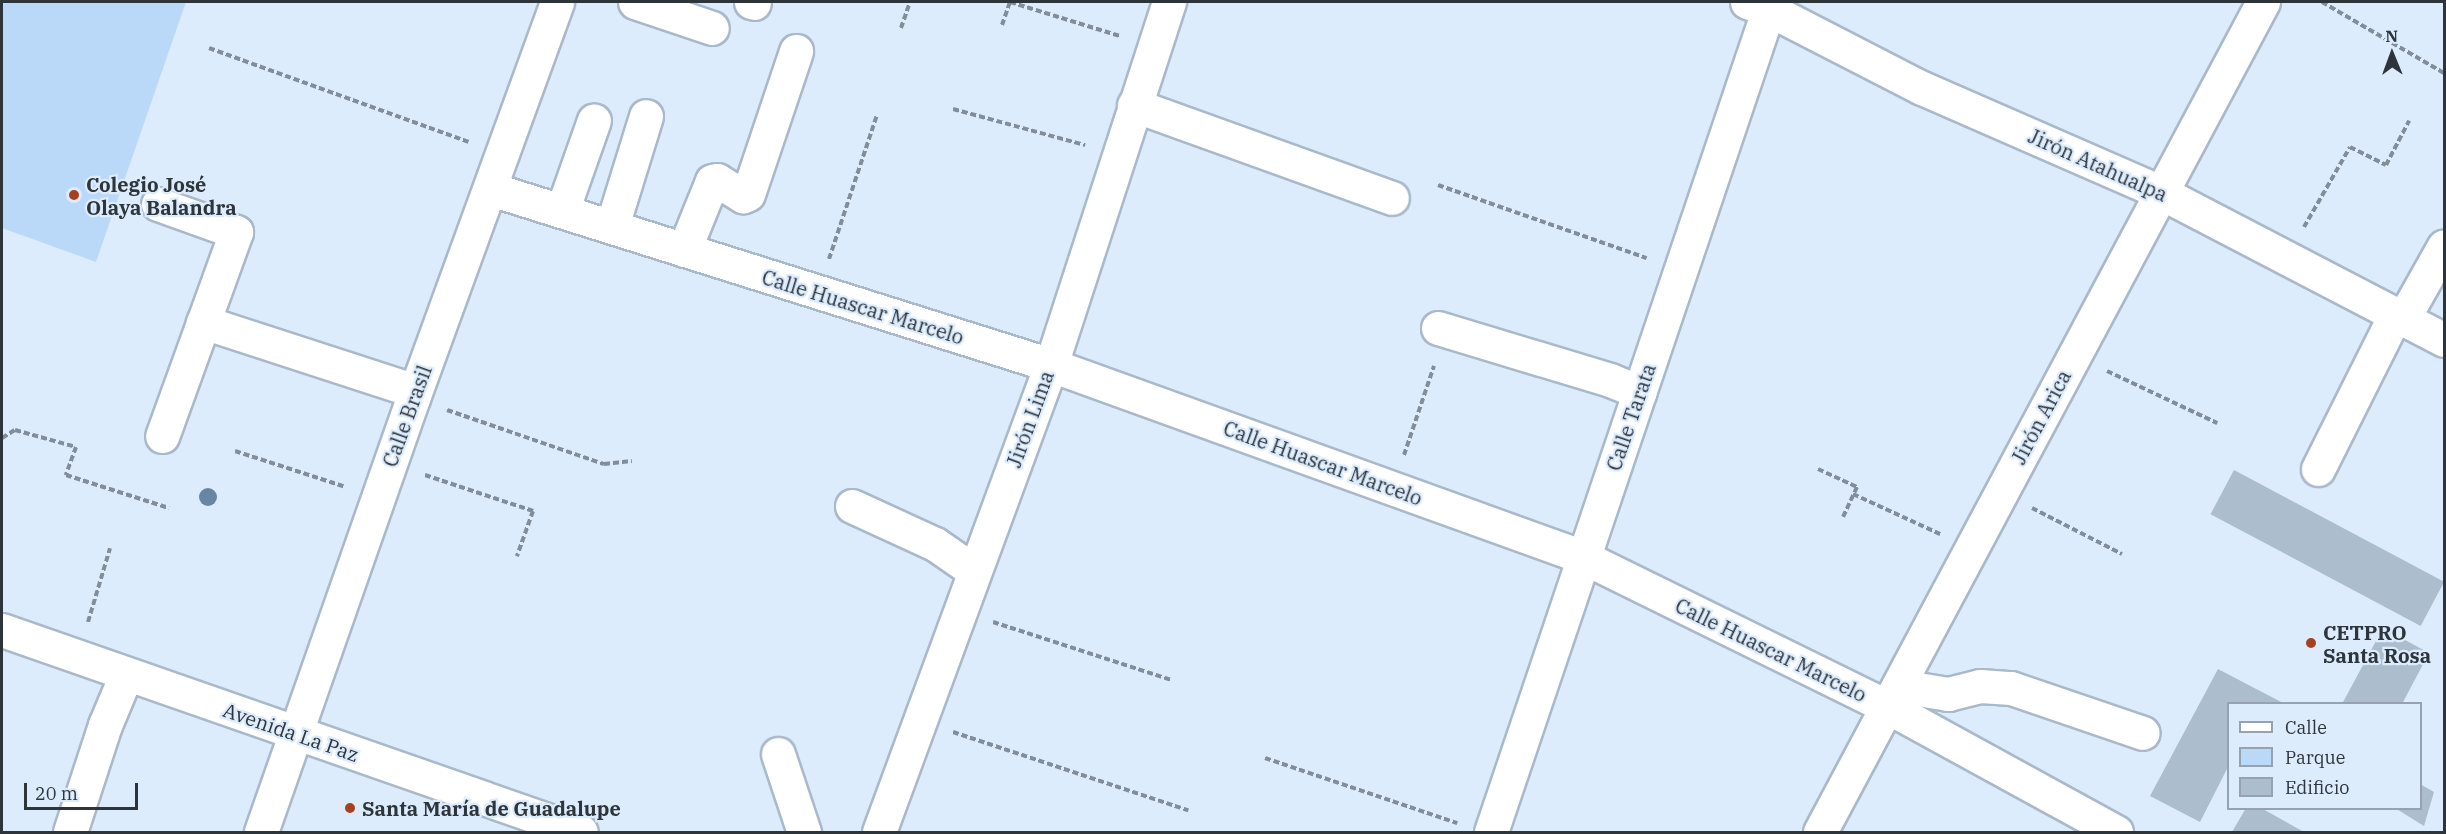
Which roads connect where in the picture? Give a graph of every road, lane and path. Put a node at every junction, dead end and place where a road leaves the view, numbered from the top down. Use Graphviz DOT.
graph roads {
  1 [pos="557,2"];
  2 [pos="635,2"];
  3 [pos="910,2"];
  4 [pos="1169,2"];
  5 [pos="2263,2"];
  6 [pos="2322,2"];
  7 [pos="1762,4"];
  8 [pos="1002,25"];
  9 [pos="712,28"];
  10 [pos="901,28"];
  11 [pos="1155,46"];
  12 [pos="209,48"];
  13 [pos="796,51"];
  14 [pos="2445,73"];
  15 [pos="1134,105"];
  16 [pos="953,109"];
  17 [pos="877,115"];
  18 [pos="646,116"];
  19 [pos="594,120"];
  20 [pos="2409,121"];
  21 [pos="1118,154"];
  22 [pos="502,158"];
  23 [pos="1438,185"];
  24 [pos="491,189"];
  25 [pos="2160,192"];
  26 [pos="1392,198"];
  27 [pos="158,204"];
  28 [pos="562,211"];
  29 [pos="612,226"];
  30 [pos="2445,246"];
  31 [pos="684,250"];
  32 [pos="2288,257"];
  33 [pos="1651,259"];
  34 [pos="817,292"];
  35 [pos="2400,315"];
  36 [pos="203,322"];
  37 [pos="1438,328"];
  38 [pos="2445,340"];
  39 [pos="2074,355"];
  40 [pos="1051,364"];
  41 [pos="1434,365"];
  42 [pos="1640,392"];
  43 [pos="414,395"];
  44 [pos="2217,423"];
  45 [pos="162,436"];
  46 [pos="2,438"];
  47 [pos="235,451"];
  48 [pos="632,461"];
  49 [pos="390,464"];
  50 [pos="1818,469"];
  51 [pos="2318,469"];
  52 [pos="1392,489"];
  53 [pos="2001,492"];
  54 [pos="1853,494"];
  55 [pos="378,498"];
  56 [pos="852,506"];
  57 [pos="169,508"];
  58 [pos="1843,518"];
  59 [pos="110,548"];
  60 [pos="1972,548"];
  61 [pos="2122,554"];
  62 [pos="517,556"];
  63 [pos="1583,557"];
  64 [pos="974,571"];
  65 [pos="960,611"];
  66 [pos="2,630"];
  67 [pos="77,658"];
  68 [pos="126,675"];
  69 [pos="1172,680"];
  70 [pos="1894,697"];
  71 [pos="920,721"];
  72 [pos="295,733"];
  73 [pos="2143,733"];
  74 [pos="778,754"];
  75 [pos="1265,758"];
  76 [pos="1188,810"];
  77 [pos="1459,824"];
  78 [pos="70,832"];
  79 [pos="261,832"];
  80 [pos="581,832"];
  81 [pos="804,832"];
  82 [pos="879,832"];
  83 [pos="1491,832"];
  84 [pos="1820,832"];
  85 [pos="2116,832"];
  1 -- 22 [label="street, Calle Brasil"];
  2 -- 9 [label="street"];
  3 -- 10 [label="path"];
  4 -- 11 [label="street, Jirón Lima"];
  5 -- 25 [label="street, Jirón Arica"];
  6 -- 14 [label="path"];
  7 -- 25 [label="street, Jirón Atahualpa"];
  7 -- 42 [label="street, Calle Tarata"];
  8 -- 11 [label="path"];
  11 -- 15 [label="street, Jirón Lima"];
  12 -- 22 [label="path"];
  13 -- 31 [label="street"];
  15 -- 21 [label="street, Jirón Lima"];
  15 -- 26 [label="street"];
  16 -- 21 [label="path"];
  17 -- 34 [label="path"];
  18 -- 29 [label="street"];
  19 -- 28 [label="street"];
  20 -- 32 [label="path"];
  21 -- 40 [label="street, Jirón Lima"];
  22 -- 24 [label="street, Calle Brasil"];
  23 -- 33 [label="path"];
  24 -- 28 [label="street, Calle Huascar Marcelo"];
  24 -- 43 [label="street, Calle Brasil"];
  25 -- 32 [label="street, Jirón Atahualpa"];
  25 -- 39 [label="street, Jirón Arica"];
  27 -- 36 [label="street"];
  28 -- 29 [label="street, Calle Huascar Marcelo"];
  29 -- 31 [label="street, Calle Huascar Marcelo"];
  30 -- 35 [label="street"];
  31 -- 34 [label="street, Calle Huascar Marcelo"];
  32 -- 35 [label="street, Jirón Atahualpa"];
  34 -- 40 [label="street, Calle Huascar Marcelo"];
  35 -- 38 [label="street, Jirón Atahualpa"];
  35 -- 51 [label="street"];
  36 -- 43 [label="street"];
  36 -- 45 [label="street"];
  37 -- 42 [label="street"];
  39 -- 44 [label="path"];
  39 -- 53 [label="street, Jirón Arica"];
  40 -- 52 [label="street, Calle Huascar Marcelo"];
  40 -- 64 [label="street, Jirón Lima"];
  41 -- 52 [label="path"];
  42 -- 63 [label="street, Calle Tarata"];
  43 -- 48 [label="path"];
  43 -- 49 [label="street, Calle Brasil"];
  46 -- 57 [label="path"];
  47 -- 55 [label="path"];
  49 -- 55 [label="street, Calle Brasil"];
  49 -- 62 [label="path"];
  50 -- 54 [label="path"];
  52 -- 63 [label="street, Calle Huascar Marcelo"];
  53 -- 60 [label="street, Jirón Arica"];
  53 -- 61 [label="path"];
  54 -- 58 [label="path"];
  54 -- 60 [label="path"];
  55 -- 72 [label="street, Calle Brasil"];
  56 -- 64 [label="street"];
  59 -- 67 [label="path"];
  60 -- 70 [label="street, Jirón Arica"];
  63 -- 70 [label="street, Calle Huascar Marcelo"];
  63 -- 83 [label="street, Calle Tarata"];
  64 -- 65 [label="street, Jirón Lima"];
  65 -- 69 [label="path"];
  65 -- 71 [label="street, Jirón Lima"];
  66 -- 67 [label="street, Avenida La Paz"];
  67 -- 68 [label="street, Avenida La Paz"];
  68 -- 72 [label="street, Avenida La Paz"];
  68 -- 78 [label="street"];
  70 -- 73 [label="street"];
  70 -- 84 [label="street, Jirón Arica"];
  70 -- 85 [label="street, Calle Huascar Marcelo"];
  71 -- 76 [label="path"];
  71 -- 82 [label="street, Jirón Lima"];
  72 -- 79 [label="street, Calle Brasil"];
  72 -- 80 [label="street, Avenida La Paz"];
  74 -- 81 [label="street"];
  75 -- 77 [label="path"];
}
